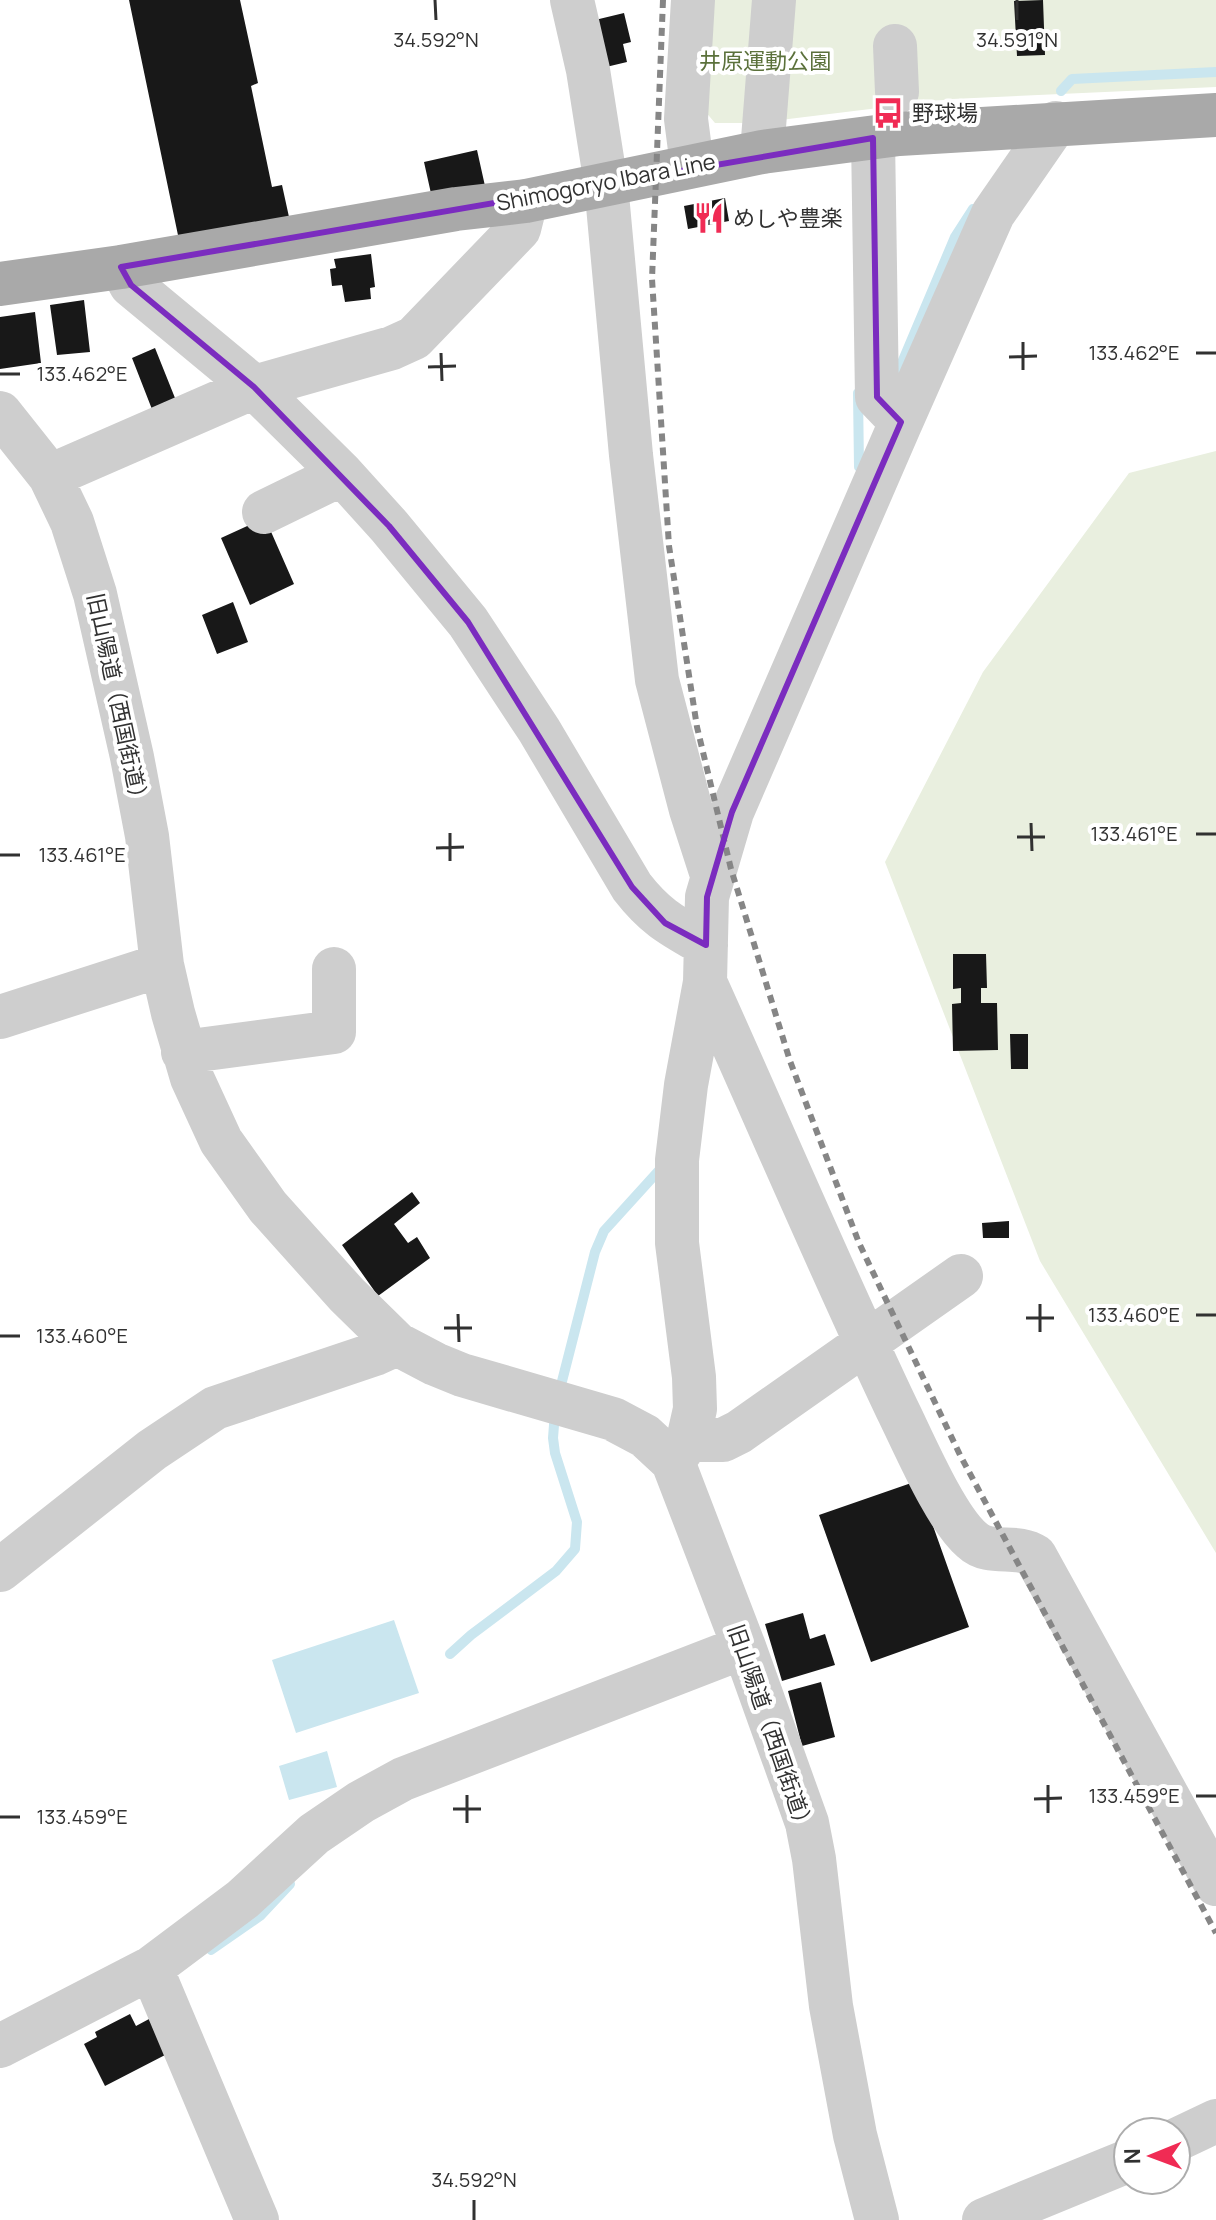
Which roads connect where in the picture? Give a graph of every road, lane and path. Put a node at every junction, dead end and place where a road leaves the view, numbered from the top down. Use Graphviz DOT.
graph roads {
  1 [pos="572,0"];
  2 [pos="693,0"];
  3 [pos="774,0"];
  4 [pos="895,46"];
  5 [pos="1216,115"];
  6 [pos="892,119"];
  7 [pos="1056,123"];
  8 [pos="762,152"];
  9 [pos="692,165"];
  10 [pos="606,184"];
  11 [pos="526,201"];
  12 [pos="121,267"];
  13 [pos="0,284"];
  14 [pos="254,387"];
  15 [pos="890,411"];
  16 [pos="0,413"];
  17 [pos="342,474"];
  18 [pos="50,476"];
  19 [pos="264,512"];
  20 [pos="712,875"];
  21 [pos="695,949"];
  22 [pos="162,965"];
  23 [pos="334,969"];
  24 [pos="0,1017"];
  25 [pos="183,1052"];
  26 [pos="961,1276"];
  27 [pos="866,1343"];
  28 [pos="397,1344"];
  29 [pos="680,1451"];
  30 [pos="0,1570"];
  31 [pos="744,1647"];
  32 [pos="1216,1884"];
  33 [pos="151,1968"];
  34 [pos="0,2046"];
  35 [pos="1216,2121"];
  36 [pos="1192,2132"];
  37 [pos="1112,2168"];
  38 [pos="257,2220"];
  39 [pos="877,2220"];
  40 [pos="984,2220"];
  1 -- 10 [label="street"];
  2 -- 9 [label="street"];
  3 -- 8 [label="street"];
  4 -- 6 [label="street"];
  5 -- 7 [label="main road, Shimogoryo Ibara Line"];
  6 -- 7 [label="main road, Shimogoryo Ibara Line"];
  6 -- 8 [label="main road, Shimogoryo Ibara Line"];
  6 -- 15 [label="street"];
  7 -- 15 [label="street"];
  8 -- 9 [label="main road, Shimogoryo Ibara Line"];
  9 -- 10 [label="main road, Shimogoryo Ibara Line"];
  10 -- 11 [label="main road, Shimogoryo Ibara Line"];
  10 -- 20 [label="street"];
  11 -- 12 [label="main road, Shimogoryo Ibara Line"];
  11 -- 14 [label="street"];
  12 -- 13 [label="main road, Shimogoryo Ibara Line"];
  12 -- 14 [label="street"];
  14 -- 17 [label="street"];
  14 -- 18 [label="street"];
  15 -- 20 [label="street"];
  16 -- 18 [label="street, 旧山陽道（西国街道）"];
  17 -- 19 [label="street"];
  17 -- 21 [label="street"];
  18 -- 22 [label="street, 旧山陽道（西国街道）"];
  20 -- 21 [label="street"];
  21 -- 27 [label="street"];
  21 -- 29 [label="street"];
  22 -- 24 [label="street"];
  22 -- 25 [label="street, 旧山陽道（西国街道）"];
  23 -- 25 [label="street"];
  25 -- 28 [label="street, 旧山陽道（西国街道）"];
  26 -- 27 [label="street"];
  27 -- 29 [label="street"];
  27 -- 32 [label="street"];
  28 -- 29 [label="street, 旧山陽道（西国街道）"];
  28 -- 30 [label="street"];
  29 -- 31 [label="street, 旧山陽道（西国街道）"];
  31 -- 33 [label="street"];
  31 -- 39 [label="street, 旧山陽道（西国街道）"];
  33 -- 34 [label="street"];
  33 -- 38 [label="street"];
  35 -- 36 [label="street"];
  37 -- 40 [label="street"];
}
